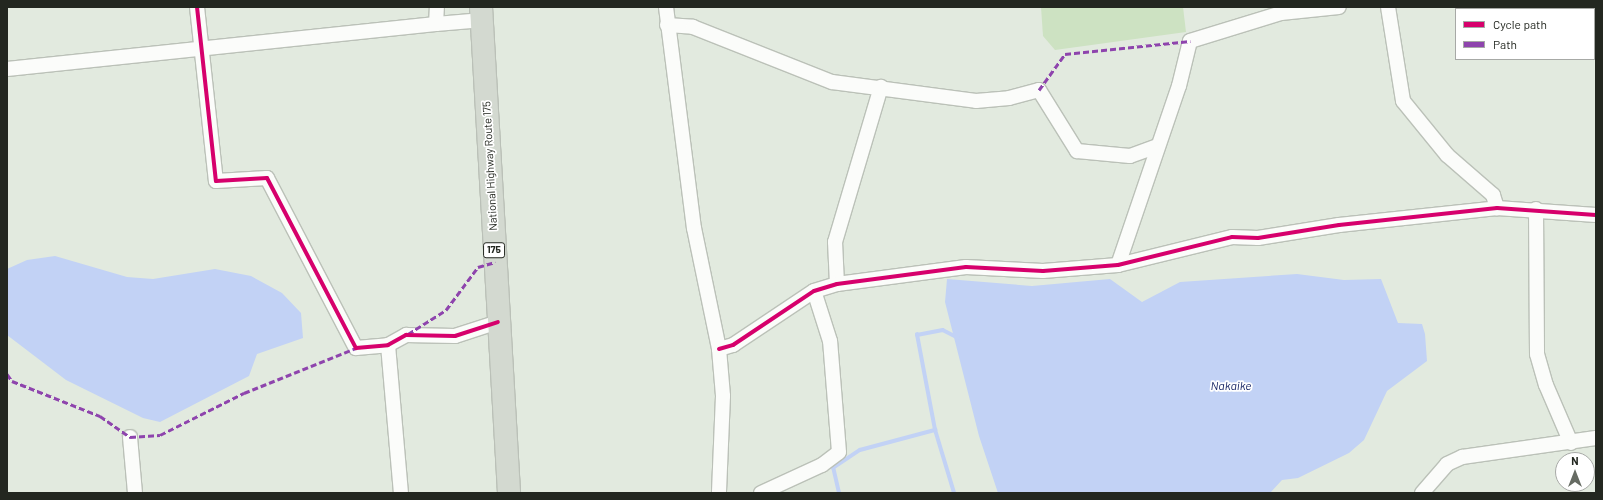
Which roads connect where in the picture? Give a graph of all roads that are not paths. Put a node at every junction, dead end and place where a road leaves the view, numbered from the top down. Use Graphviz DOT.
graph roads {
  1 [pos="197,7"];
  2 [pos="437,7"];
  3 [pos="666,7"];
  4 [pos="1339,7"];
  5 [pos="1388,7"];
  6 [pos="482,13"];
  7 [pos="436,24"];
  8 [pos="667,25"];
  9 [pos="201,48"];
  10 [pos="7,69"];
  11 [pos="881,87"];
  12 [pos="1157,146"];
  13 [pos="1497,208"];
  14 [pos="1536,208"];
  15 [pos="1596,215"];
  16 [pos="1118,265"];
  17 [pos="837,284"];
  18 [pos="814,291"];
  19 [pos="498,322"];
  20 [pos="388,345"];
  21 [pos="719,349"];
  22 [pos="130,437"];
  23 [pos="1596,438"];
  24 [pos="1570,443"];
  25 [pos="134,493"];
  26 [pos="401,493"];
  27 [pos="509,493"];
  28 [pos="719,493"];
  29 [pos="761,493"];
  30 [pos="1422,493"];
  1 -- 9 [label="street"];
  2 -- 7 [label="street"];
  3 -- 8 [label="street"];
  4 -- 12 [label="street"];
  5 -- 13 [label="street"];
  6 -- 7 [label="street"];
  6 -- 19 [label="highway, National Highway Route 175 / 175"];
  7 -- 9 [label="street"];
  8 -- 11 [label="street"];
  8 -- 21 [label="street"];
  9 -- 10 [label="street"];
  9 -- 20 [label="street"];
  11 -- 12 [label="street"];
  11 -- 17 [label="street"];
  12 -- 16 [label="street"];
  13 -- 14 [label="street"];
  13 -- 16 [label="street"];
  14 -- 15 [label="street"];
  14 -- 24 [label="street"];
  16 -- 17 [label="street"];
  17 -- 18 [label="street"];
  18 -- 21 [label="street"];
  18 -- 29 [label="street"];
  19 -- 20 [label="street"];
  19 -- 27 [label="highway, National Highway Route 175 / 175"];
  20 -- 26 [label="street"];
  21 -- 28 [label="street"];
  22 -- 25 [label="street"];
  23 -- 24 [label="street"];
  24 -- 30 [label="street"];
}
